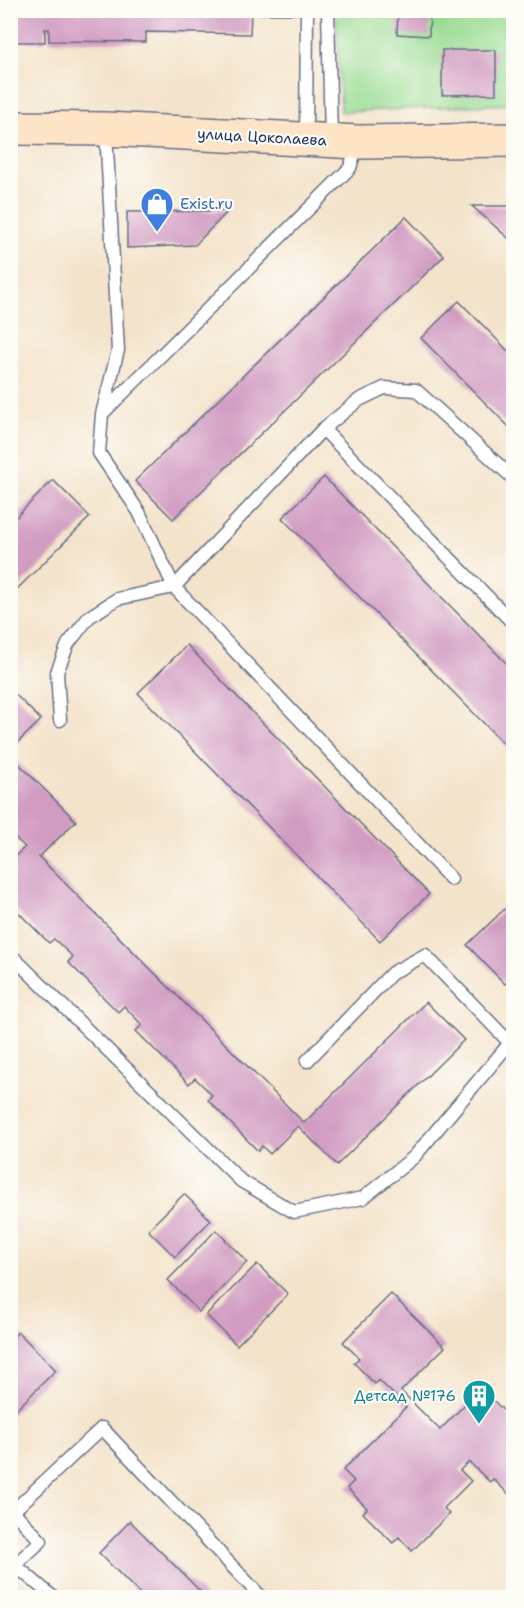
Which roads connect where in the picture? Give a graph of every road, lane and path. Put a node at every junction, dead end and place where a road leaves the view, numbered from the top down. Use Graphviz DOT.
graph roads {
  1 [pos="307,10"];
  2 [pos="328,10"];
  3 [pos="10,128"];
  4 [pos="106,129"];
  5 [pos="513,140"];
  6 [pos="331,141"];
  7 [pos="102,414"];
  8 [pos="323,429"];
  9 [pos="513,479"];
  10 [pos="174,587"];
  11 [pos="513,624"];
  12 [pos="60,720"];
  13 [pos="451,879"];
  14 [pos="10,954"];
  15 [pos="511,1040"];
  16 [pos="307,1061"];
  17 [pos="54,1598"];
  18 [pos="262,1598"];
  1 -- 6 [label="lane"];
  2 -- 6 [label="lane"];
  3 -- 4 [label="street, улица Цоколаева"];
  4 -- 6 [label="street, улица Цоколаева"];
  4 -- 7 [label="lane"];
  5 -- 6 [label="street, улица Цоколаева"];
  6 -- 7 [label="lane"];
  7 -- 10 [label="lane"];
  8 -- 9 [label="lane"];
  8 -- 10 [label="lane"];
  8 -- 11 [label="lane"];
  10 -- 12 [label="lane"];
  10 -- 13 [label="lane"];
  14 -- 15 [label="lane"];
  15 -- 16 [label="lane"];
  17 -- 18 [label="lane"];
}
